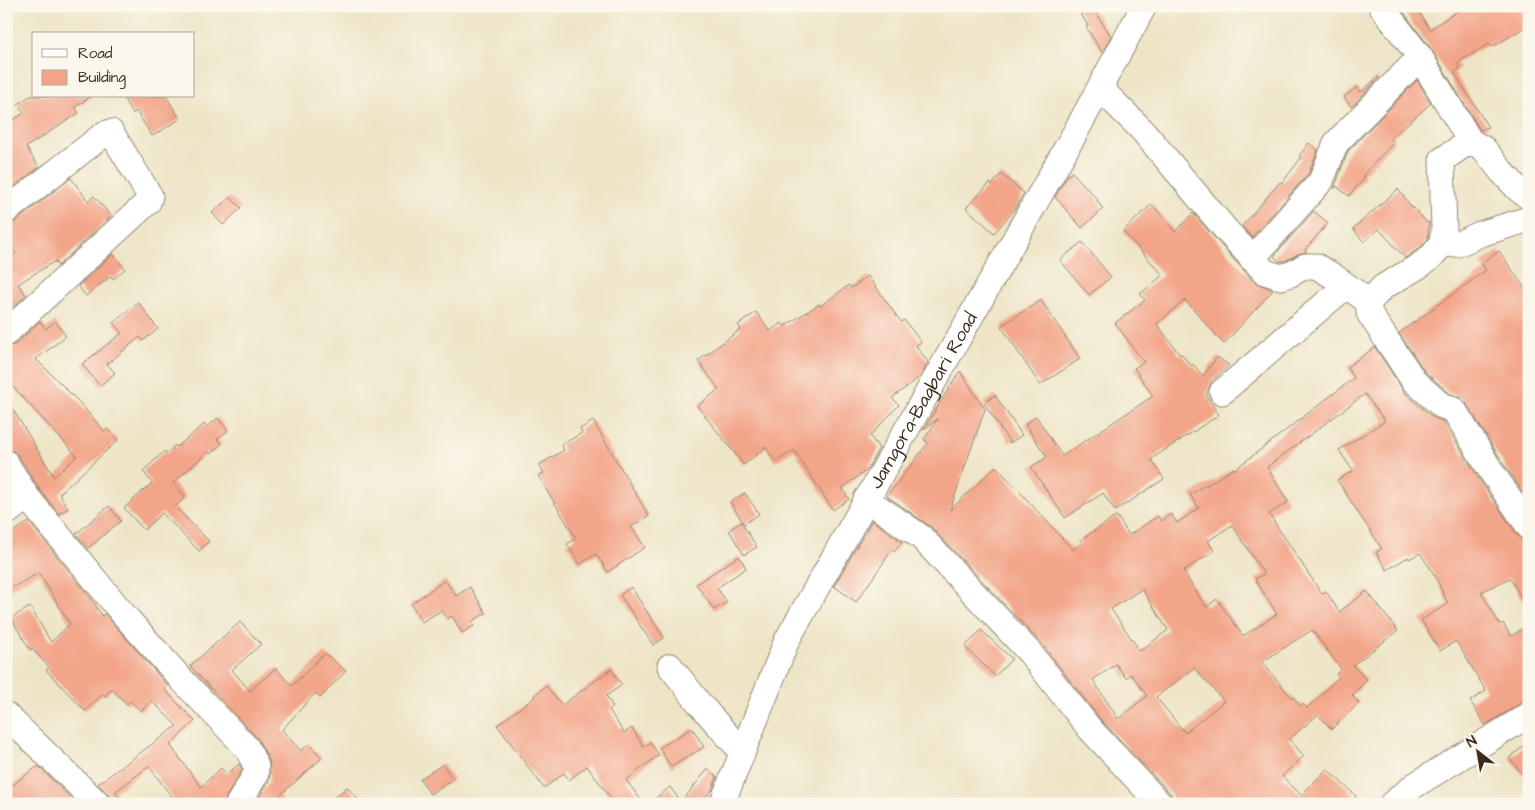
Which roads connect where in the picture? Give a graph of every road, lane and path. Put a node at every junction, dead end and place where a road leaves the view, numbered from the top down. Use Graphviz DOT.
graph roads {
  1 [pos="1144,6"];
  2 [pos="1382,6"];
  3 [pos="1420,57"];
  4 [pos="1100,88"];
  5 [pos="1470,141"];
  6 [pos="1529,196"];
  7 [pos="6,211"];
  8 [pos="1529,219"];
  9 [pos="1441,245"];
  10 [pos="1252,259"];
  11 [pos="1346,286"];
  12 [pos="1369,302"];
  13 [pos="6,333"];
  14 [pos="1222,392"];
  15 [pos="6,463"];
  16 [pos="27,496"];
  17 [pos="866,499"];
  18 [pos="6,513"];
  19 [pos="1529,527"];
  20 [pos="670,666"];
  21 [pos="6,714"];
  22 [pos="1529,716"];
  23 [pos="742,752"];
  24 [pos="98,804"];
  25 [pos="238,804"];
  26 [pos="722,804"];
  27 [pos="1160,804"];
  28 [pos="1392,804"];
  1 -- 4 [label="street, Jamgora-Bagbari Road"];
  2 -- 3 [label="street"];
  3 -- 5 [label="street"];
  3 -- 10 [label="street"];
  4 -- 10 [label="street"];
  4 -- 17 [label="street, Jamgora-Bagbari Road"];
  5 -- 6 [label="street"];
  5 -- 9 [label="street"];
  7 -- 13 [label="street"];
  8 -- 9 [label="street"];
  9 -- 12 [label="street"];
  10 -- 11 [label="street"];
  11 -- 12 [label="street"];
  11 -- 14 [label="street"];
  12 -- 19 [label="street"];
  15 -- 16 [label="street"];
  16 -- 18 [label="street"];
  16 -- 25 [label="street"];
  17 -- 23 [label="street, Jamgora-Bagbari Road"];
  17 -- 27 [label="street"];
  20 -- 23 [label="street"];
  21 -- 24 [label="street"];
  22 -- 28 [label="street"];
  23 -- 26 [label="street, Jamgora-Bagbari Road"];
}
